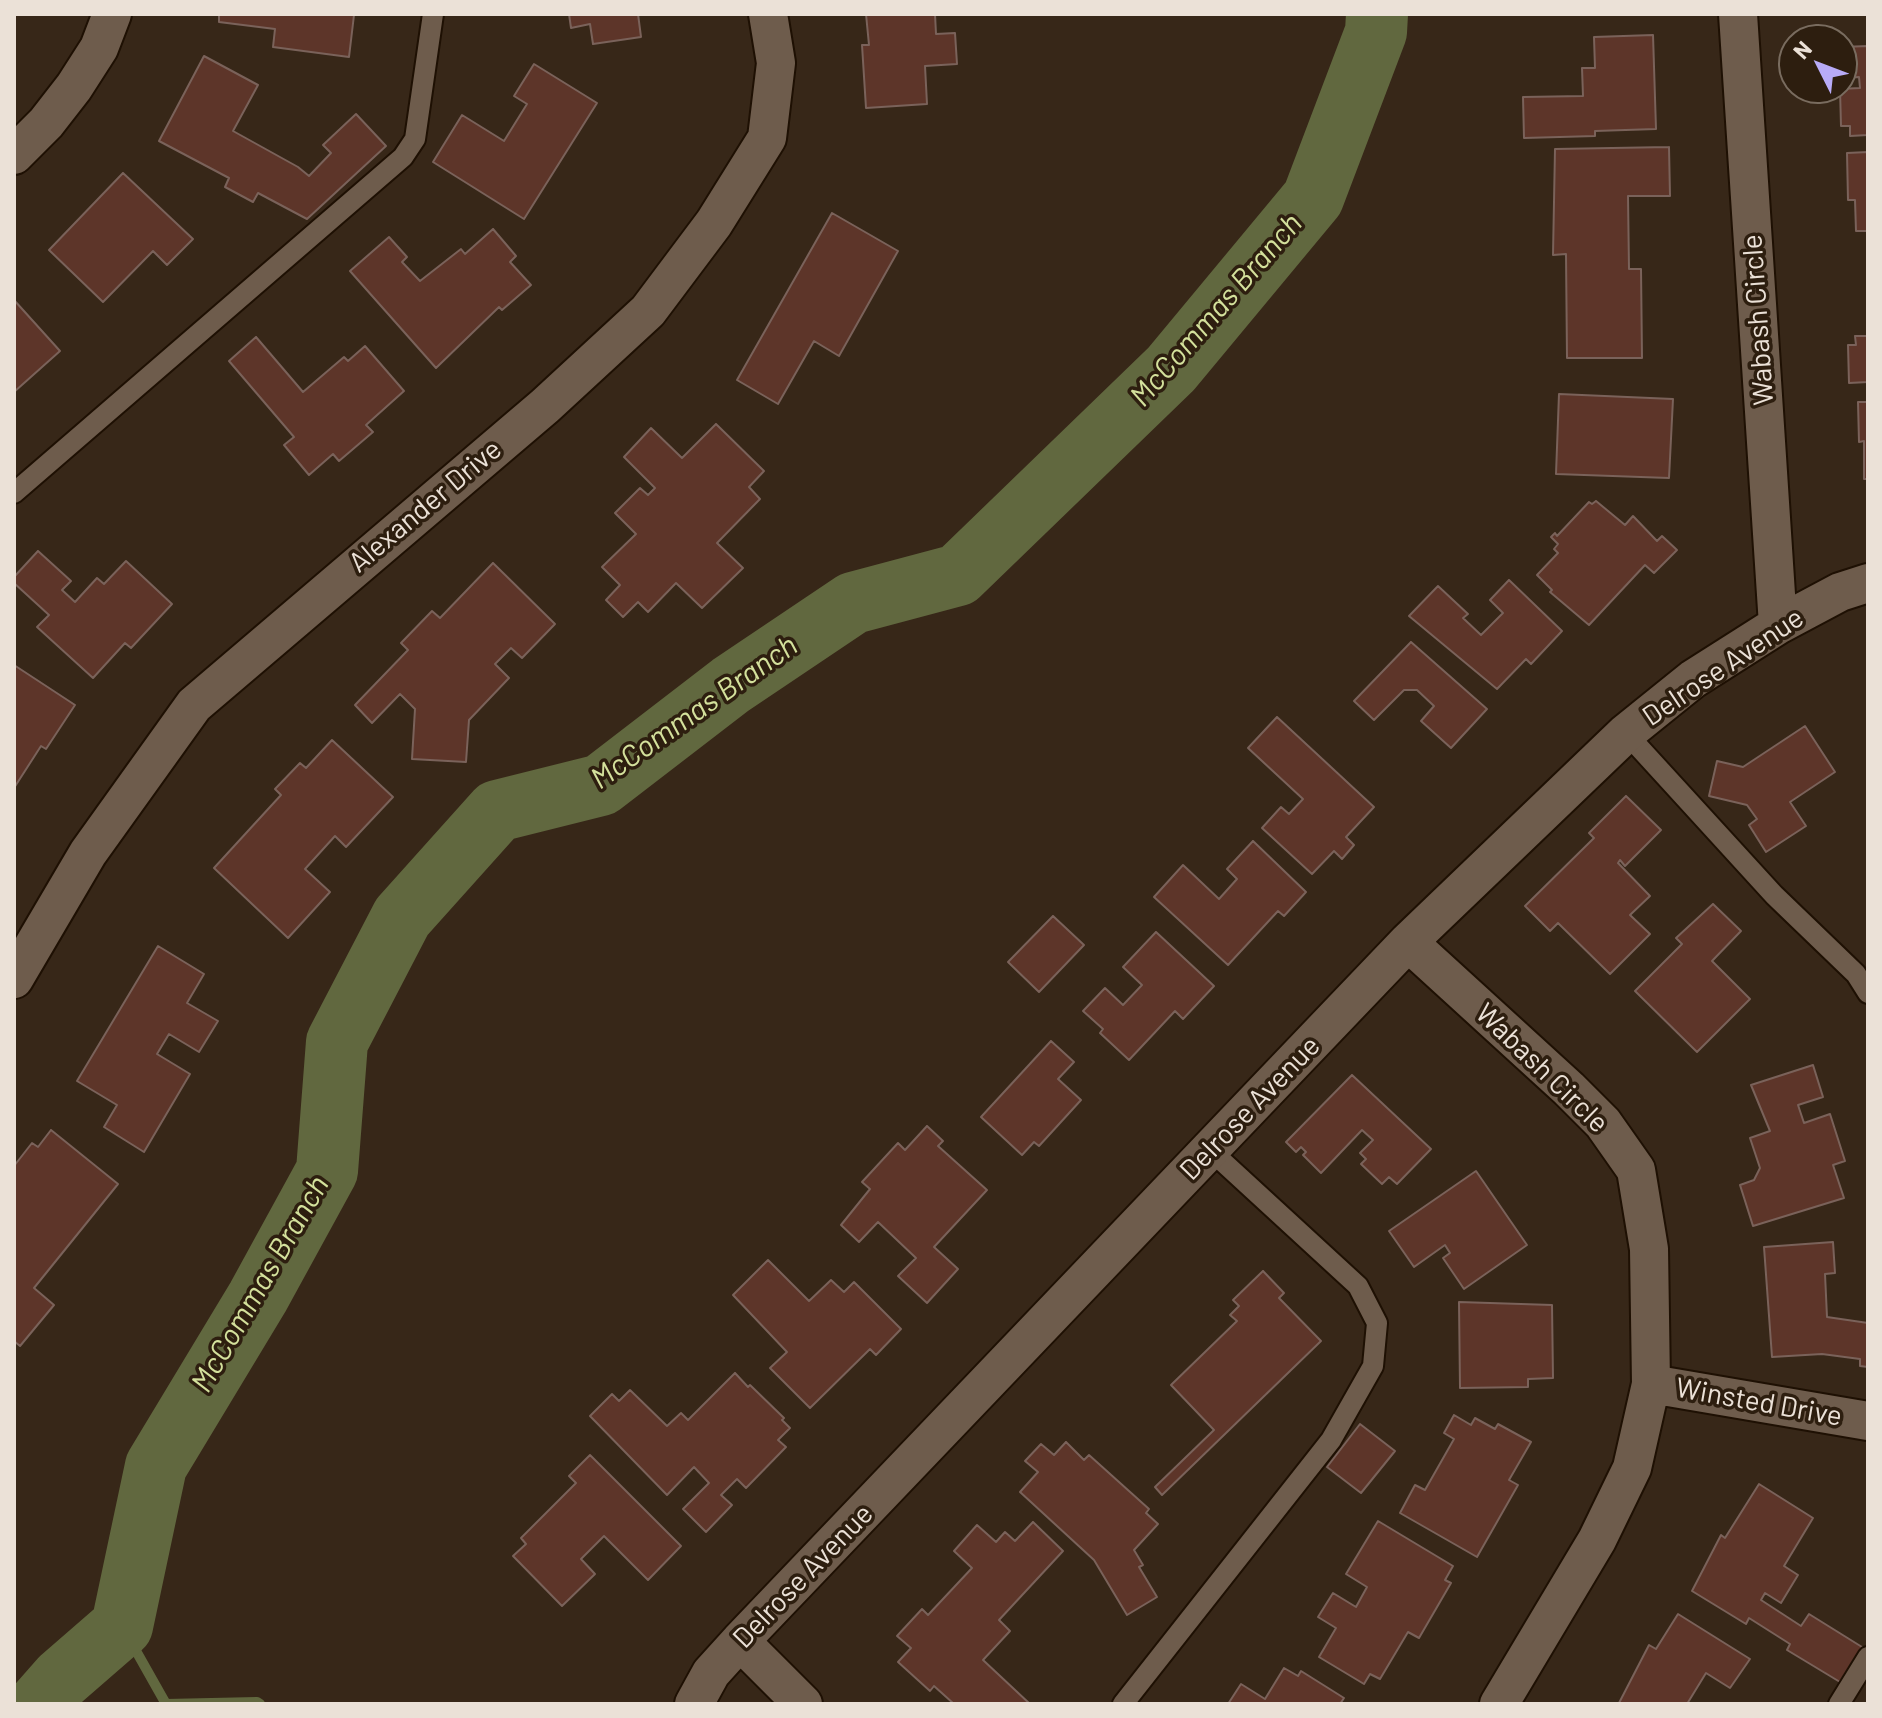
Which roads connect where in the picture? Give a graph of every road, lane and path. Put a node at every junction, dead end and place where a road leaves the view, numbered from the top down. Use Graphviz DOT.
graph roads {
  1 [pos="112,14"];
  2 [pos="433,14"];
  3 [pos="768,14"];
  4 [pos="1738,14"];
  5 [pos="14,155"];
  6 [pos="14,493"];
  7 [pos="1868,583"];
  8 [pos="1778,625"];
  9 [pos="1626,733"];
  10 [pos="1408,942"];
  11 [pos="14,979"];
  12 [pos="1868,993"];
  13 [pos="1210,1150"];
  14 [pos="1651,1384"];
  15 [pos="1868,1421"];
  16 [pos="740,1641"];
  17 [pos="1868,1657"];
  18 [pos="694,1704"];
  19 [pos="803,1704"];
  20 [pos="1123,1704"];
  21 [pos="1499,1704"];
  22 [pos="1839,1704"];
  1 -- 5 [label="street"];
  2 -- 6 [label="lane"];
  3 -- 11 [label="street, Alexander Drive"];
  4 -- 8 [label="street, Wabash Circle"];
  7 -- 8 [label="street, Delrose Avenue"];
  8 -- 9 [label="street, Delrose Avenue"];
  9 -- 10 [label="street, Delrose Avenue"];
  9 -- 12 [label="lane"];
  10 -- 13 [label="street, Delrose Avenue"];
  10 -- 14 [label="street, Wabash Circle"];
  13 -- 16 [label="street, Delrose Avenue"];
  13 -- 20 [label="lane"];
  14 -- 15 [label="street, Winsted Drive"];
  14 -- 21 [label="street, Wabash Circle"];
  16 -- 18 [label="street, Delrose Avenue"];
  16 -- 19 [label="street"];
  17 -- 22 [label="lane"];
}
